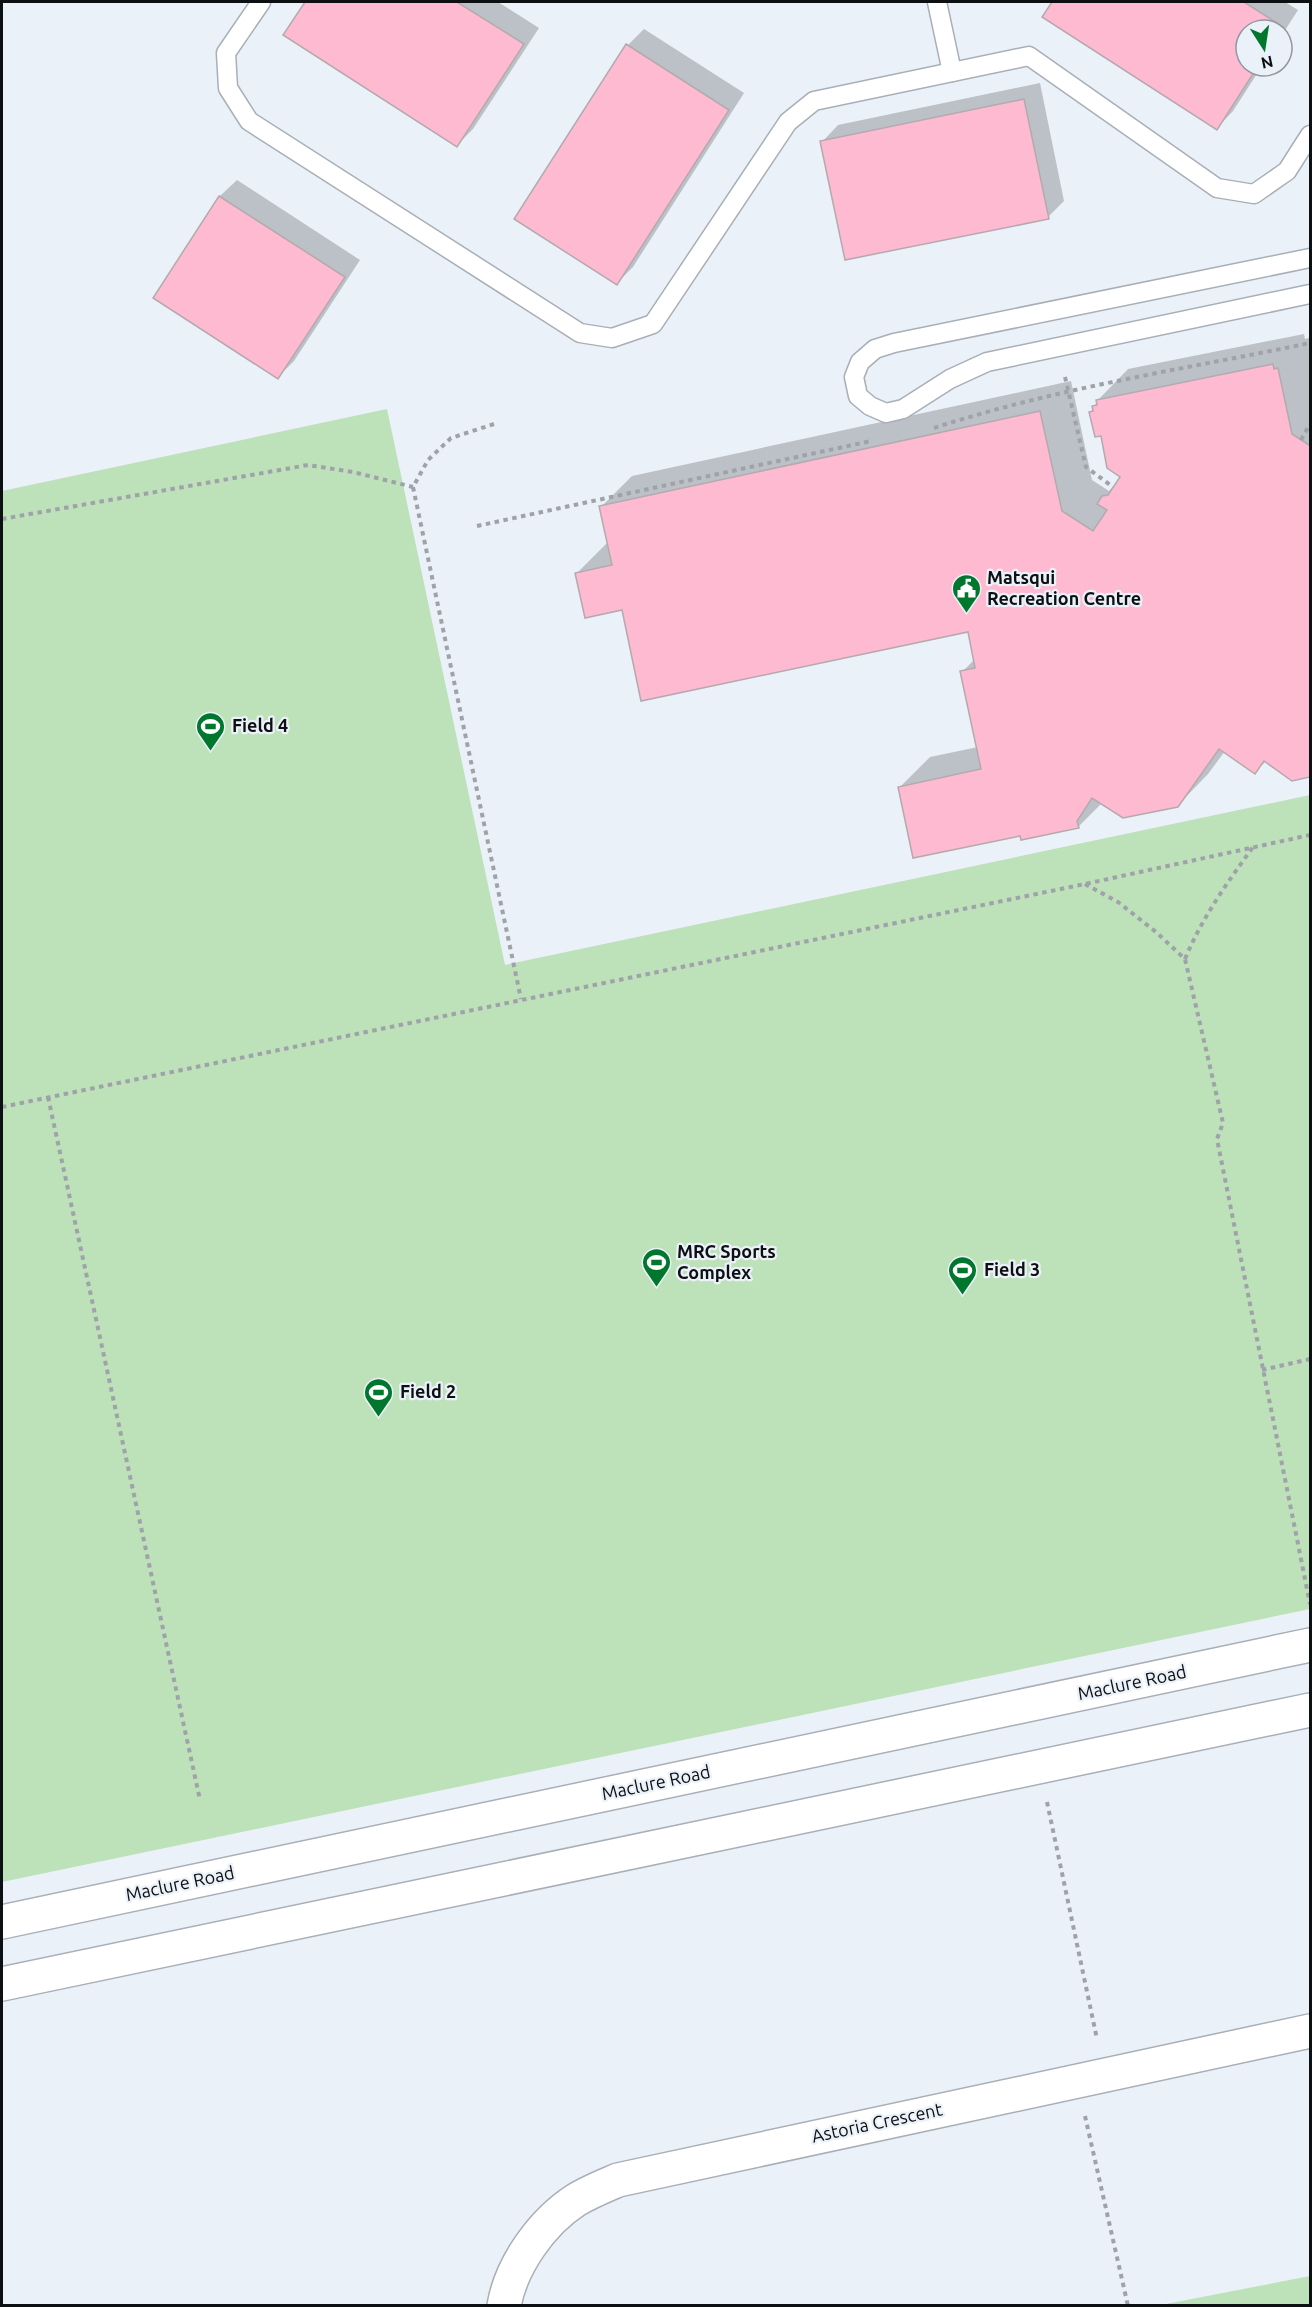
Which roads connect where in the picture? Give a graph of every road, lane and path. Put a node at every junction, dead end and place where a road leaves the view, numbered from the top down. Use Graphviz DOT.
graph roads {
  1 [pos="261,2"];
  2 [pos="937,2"];
  3 [pos="952,72"];
  4 [pos="1311,135"];
  5 [pos="1311,258"];
  6 [pos="1311,294"];
  7 [pos="1311,343"];
  8 [pos="1058,347"];
  9 [pos="1069,392"];
  10 [pos="494,424"];
  11 [pos="1311,424"];
  12 [pos="925,431"];
  13 [pos="876,440"];
  14 [pos="1301,440"];
  15 [pos="413,487"];
  16 [pos="1113,487"];
  17 [pos="2,519"];
  18 [pos="477,526"];
  19 [pos="1311,835"];
  20 [pos="1254,847"];
  21 [pos="1085,884"];
  22 [pos="1185,958"];
  23 [pos="521,999"];
  24 [pos="48,1097"];
  25 [pos="2,1107"];
  26 [pos="1311,1359"];
  27 [pos="1262,1370"];
  28 [pos="1311,1604"];
  29 [pos="1311,1645"];
  30 [pos="1311,1710"];
  31 [pos="1039,1765"];
  32 [pos="200,1800"];
  33 [pos="2,1922"];
  34 [pos="2,1984"];
  35 [pos="1311,2031"];
  36 [pos="1090,2077"];
  37 [pos="504,2306"];
  38 [pos="1128,2306"];
  1 -- 3 [label="lane"];
  2 -- 3 [label="lane"];
  3 -- 4 [label="lane"];
  5 -- 8 [label="lane"];
  6 -- 8 [label="lane"];
  7 -- 9 [label="path"];
  8 -- 9 [label="path"];
  9 -- 12 [label="path"];
  9 -- 16 [label="path"];
  10 -- 15 [label="path"];
  11 -- 14 [label="path"];
  13 -- 18 [label="path"];
  15 -- 17 [label="path"];
  15 -- 23 [label="path"];
  19 -- 20 [label="path"];
  20 -- 21 [label="path"];
  20 -- 22 [label="path"];
  21 -- 22 [label="path"];
  21 -- 23 [label="path"];
  22 -- 27 [label="path"];
  23 -- 24 [label="path"];
  24 -- 25 [label="path"];
  24 -- 32 [label="path"];
  26 -- 27 [label="path"];
  27 -- 28 [label="path"];
  29 -- 33 [label="main road, Maclure Road"];
  30 -- 31 [label="main road"];
  31 -- 34 [label="main road"];
  31 -- 36 [label="path"];
  35 -- 36 [label="main road, Astoria Crescent"];
  36 -- 37 [label="main road, Astoria Crescent"];
  36 -- 38 [label="path"];
}
